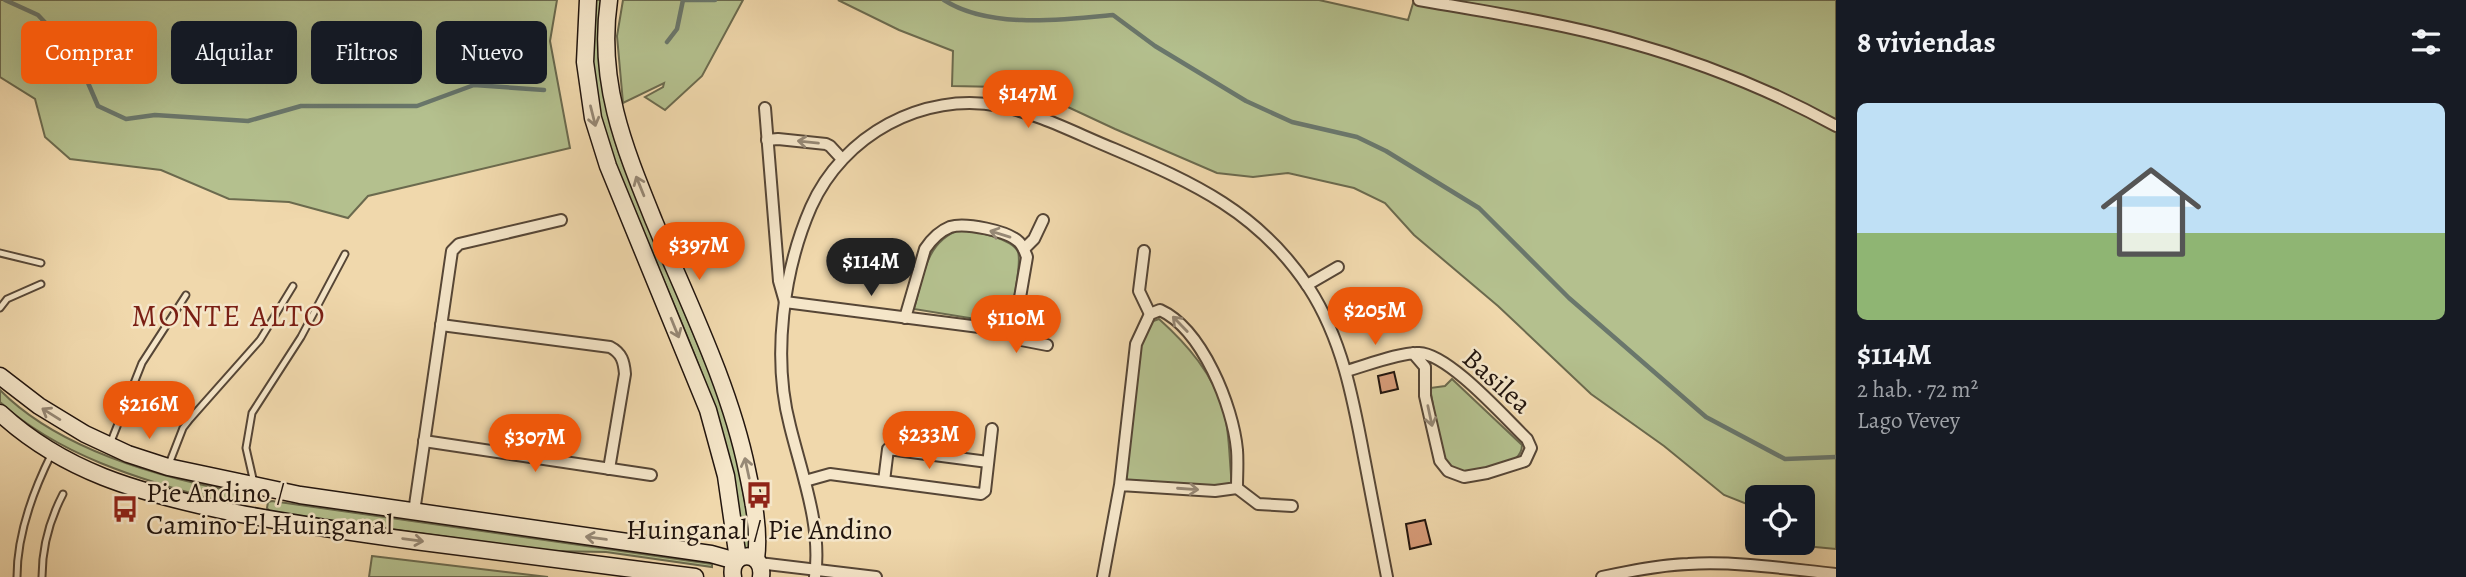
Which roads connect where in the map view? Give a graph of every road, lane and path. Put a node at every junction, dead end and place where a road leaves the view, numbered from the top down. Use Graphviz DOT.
graph roads {
  1 [pos="588,0"];
  2 [pos="610,0"];
  3 [pos="1419,0"];
  4 [pos="765,108"];
  5 [pos="1836,126"];
  6 [pos="767,140"];
  7 [pos="842,159"];
  8 [pos="561,220"];
  9 [pos="1042,220"];
  10 [pos="1024,249"];
  11 [pos="1144,251"];
  12 [pos="0,253"];
  13 [pos="345,254"];
  14 [pos="41,263"];
  15 [pos="1338,267"];
  16 [pos="41,284"];
  17 [pos="1307,285"];
  18 [pos="293,286"];
  19 [pos="186,295"];
  20 [pos="785,302"];
  21 [pos="0,308"];
  22 [pos="1150,314"];
  23 [pos="905,318"];
  24 [pos="441,325"];
  25 [pos="1008,325"];
  26 [pos="1047,345"];
  27 [pos="1413,353"];
  28 [pos="1346,371"];
  29 [pos="0,376"];
  30 [pos="0,413"];
  31 [pos="992,429"];
  32 [pos="424,441"];
  33 [pos="109,446"];
  34 [pos="53,452"];
  35 [pos="988,462"];
  36 [pos="168,467"];
  37 [pos="610,469"];
  38 [pos="651,475"];
  39 [pos="805,481"];
  40 [pos="884,481"];
  41 [pos="1120,485"];
  42 [pos="254,486"];
  43 [pos="1237,488"];
  44 [pos="63,494"];
  45 [pos="1292,506"];
  46 [pos="414,512"];
  47 [pos="251,516"];
  48 [pos="736,566"];
  49 [pos="758,566"];
  50 [pos="816,573"];
  51 [pos="1792,573"];
  52 [pos="1836,574"];
  53 [pos="17,577"];
  54 [pos="42,577"];
  55 [pos="695,577"];
  56 [pos="876,577"];
  57 [pos="1103,577"];
  58 [pos="1387,577"];
  59 [pos="1602,577"];
  1 -- 48 [label="street, one-way"];
  49 -- 2 [label="street, one-way"];
  3 -- 5 [label="street"];
  4 -- 6 [label="street"];
  7 -- 6 [label="street, one-way"];
  6 -- 20 [label="street"];
  7 -- 17 [label="street"];
  7 -- 20 [label="street"];
  8 -- 24 [label="street"];
  9 -- 10 [label="street"];
  10 -- 23 [label="street, one-way"];
  10 -- 25 [label="street"];
  11 -- 22 [label="street"];
  12 -- 14 [label="lane"];
  13 -- 42 [label="lane"];
  15 -- 17 [label="street"];
  16 -- 21 [label="lane"];
  17 -- 28 [label="street"];
  18 -- 36 [label="lane"];
  19 -- 33 [label="lane"];
  20 -- 23 [label="street"];
  20 -- 39 [label="street"];
  22 -- 41 [label="street"];
  43 -- 22 [label="street, one-way"];
  23 -- 25 [label="street"];
  24 -- 32 [label="street"];
  24 -- 37 [label="street"];
  25 -- 26 [label="street"];
  27 -- 27 [label="street, Basilea, one-way"];
  27 -- 28 [label="street"];
  28 -- 58 [label="street"];
  33 -- 29 [label="street, one-way"];
  30 -- 34 [label="street"];
  31 -- 35 [label="street"];
  32 -- 37 [label="street"];
  32 -- 46 [label="street"];
  33 -- 36 [label="street"];
  34 -- 47 [label="street"];
  34 -- 53 [label="lane"];
  35 -- 40 [label="street"];
  35 -- 40 [label="street"];
  36 -- 42 [label="street"];
  37 -- 38 [label="street"];
  39 -- 40 [label="street"];
  39 -- 50 [label="street"];
  41 -- 43 [label="street, one-way"];
  41 -- 57 [label="street"];
  42 -- 46 [label="street"];
  42 -- 47 [label="street"];
  43 -- 45 [label="street"];
  44 -- 54 [label="lane"];
  48 -- 46 [label="street, one-way"];
  47 -- 55 [label="street, one-way"];
  48 -- 49 [label="street"];
  49 -- 50 [label="street"];
  50 -- 56 [label="street"];
  51 -- 52 [label="street"];
  51 -- 59 [label="street"];
}
